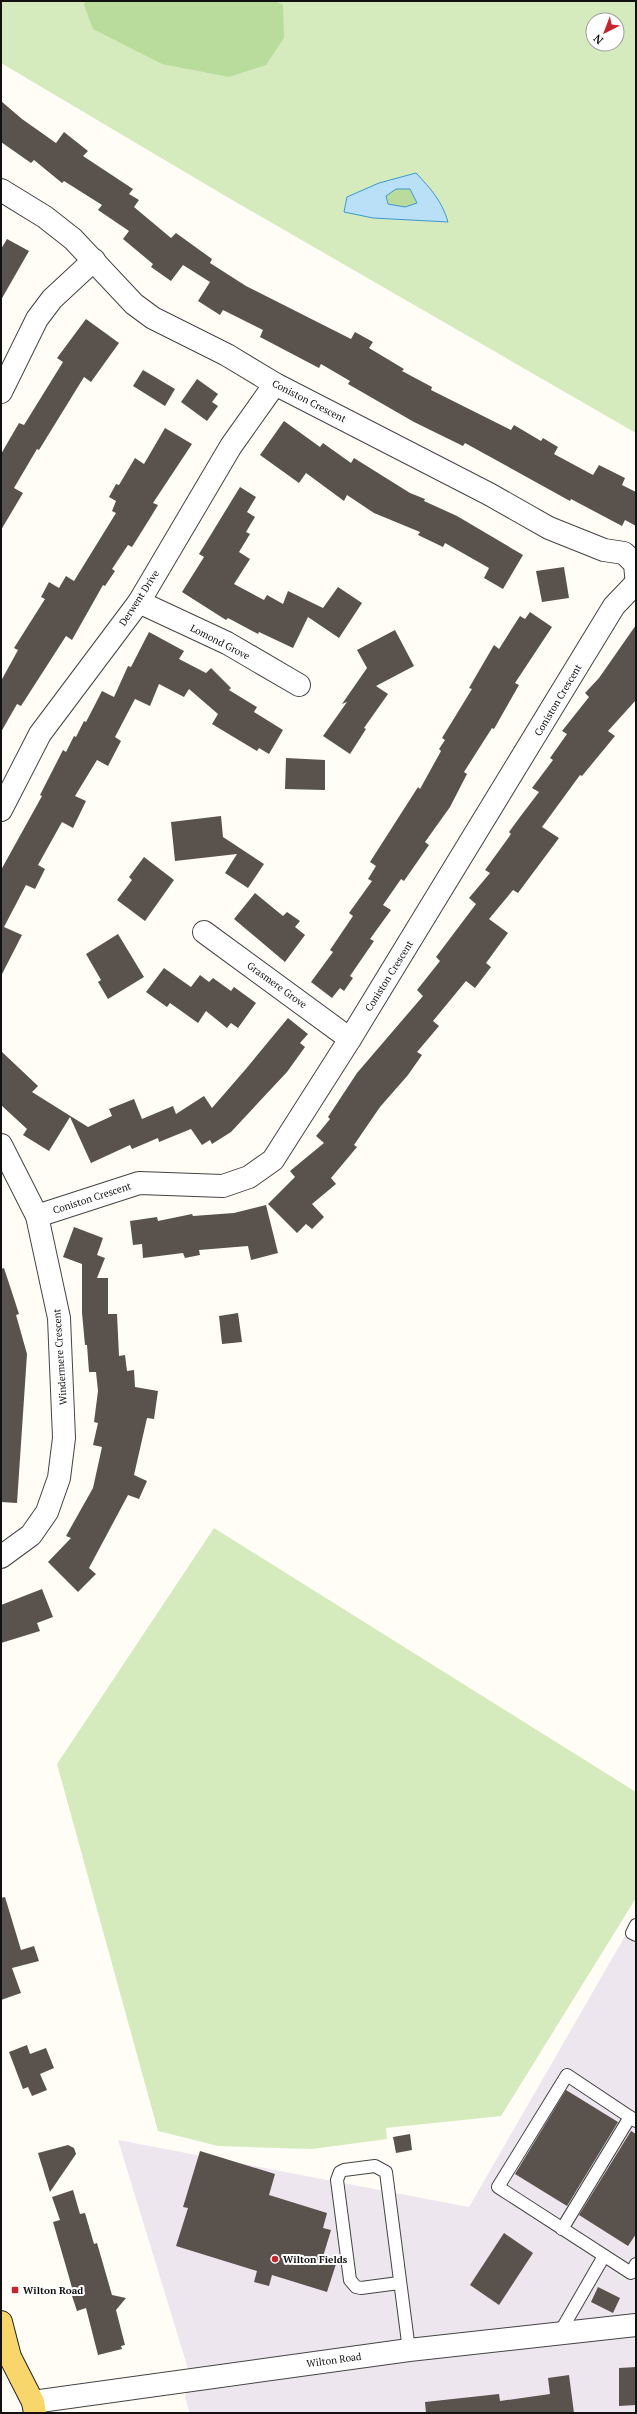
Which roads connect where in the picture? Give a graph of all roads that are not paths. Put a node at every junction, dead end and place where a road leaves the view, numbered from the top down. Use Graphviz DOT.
graph roads {
  1 [pos="1,190"];
  2 [pos="94,260"];
  3 [pos="275,384"];
  4 [pos="1,392"];
  5 [pos="636,575"];
  6 [pos="636,583"];
  7 [pos="139,602"];
  8 [pos="299,685"];
  9 [pos="1,810"];
  10 [pos="204,932"];
  11 [pos="350,1039"];
  12 [pos="1,1145"];
  13 [pos="37,1216"];
  14 [pos="1,1557"];
  15 [pos="636,1925"];
  16 [pos="636,1935"];
  17 [pos="633,2119"];
  18 [pos="562,2229"];
  19 [pos="604,2256"];
  20 [pos="636,2264"];
  21 [pos="399,2282"];
  22 [pos="1,2322"];
  23 [pos="636,2324"];
  24 [pos="559,2334"];
  25 [pos="409,2350"];
  26 [pos="34,2407"];
  1 -- 2 [label="street, Coniston Crescent"];
  2 -- 3 [label="street, Coniston Crescent"];
  2 -- 4 [label="street"];
  3 -- 5 [label="street, Coniston Crescent"];
  3 -- 7 [label="street, Derwent Drive"];
  6 -- 11 [label="street, Coniston Crescent"];
  7 -- 8 [label="street, Lomond Grove"];
  7 -- 9 [label="street, Derwent Drive"];
  10 -- 11 [label="street, Grasmere Grove"];
  11 -- 13 [label="street, Coniston Crescent"];
  12 -- 13 [label="street, Windermere Crescent"];
  13 -- 14 [label="street, Windermere Crescent"];
  15 -- 16 [label="lane"];
  17 -- 18 [label="lane"];
  17 -- 18 [label="lane"];
  18 -- 19 [label="lane"];
  19 -- 20 [label="lane"];
  19 -- 24 [label="lane"];
  21 -- 21 [label="lane"];
  21 -- 25 [label="lane"];
  22 -- 26 [label="main road"];
  23 -- 24 [label="street, Wilton Road"];
  24 -- 25 [label="street, Wilton Road"];
  25 -- 26 [label="street, Wilton Road"];
}
